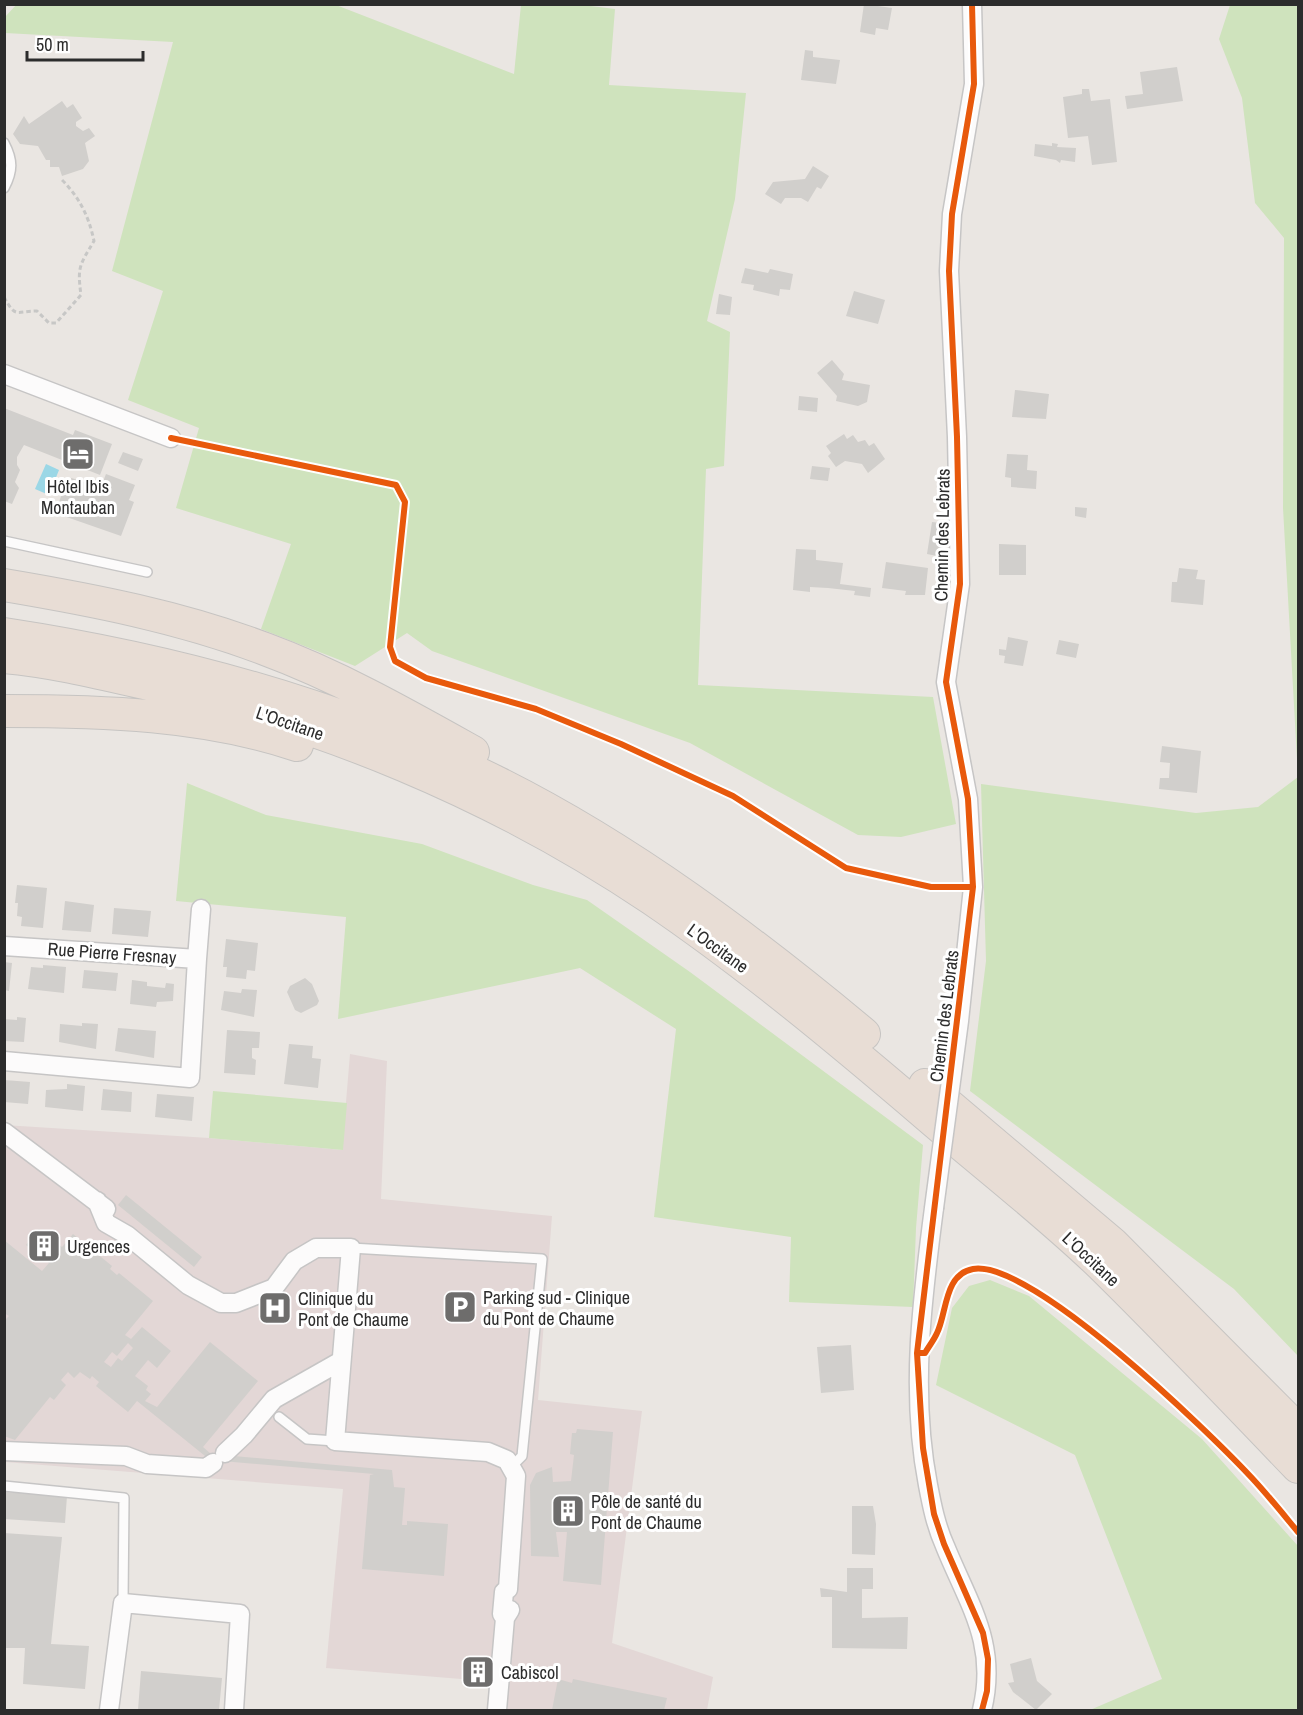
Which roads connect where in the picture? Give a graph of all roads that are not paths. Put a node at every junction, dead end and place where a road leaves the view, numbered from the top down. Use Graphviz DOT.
graph roads {
  1 [pos="972,4"];
  2 [pos="4,143"];
  3 [pos="4,188"];
  4 [pos="4,374"];
  5 [pos="171,438"];
  6 [pos="4,541"];
  7 [pos="147,572"];
  8 [pos="4,585"];
  9 [pos="4,634"];
  10 [pos="4,657"];
  11 [pos="4,711"];
  12 [pos="534,828"];
  13 [pos="602,841"];
  14 [pos="201,909"];
  15 [pos="4,946"];
  16 [pos="197,959"];
  17 [pos="4,1061"];
  18 [pos="4,1132"];
  19 [pos="351,1248"];
  20 [pos="341,1361"];
  21 [pos="279,1417"];
  22 [pos="1299,1430"];
  23 [pos="335,1441"];
  24 [pos="4,1450"];
  25 [pos="511,1467"];
  26 [pos="1299,1467"];
  27 [pos="4,1486"];
  28 [pos="123,1603"];
  29 [pos="109,1710"];
  30 [pos="234,1710"];
  31 [pos="497,1710"];
  32 [pos="982,1710"];
  1 -- 32 [label="street, Chemin des Lebrats, bridge"];
  2 -- 3 [label="lane"];
  4 -- 5 [label="street"];
  6 -- 7 [label="lane"];
  8 -- 13 [label="highway"];
  9 -- 13 [label="highway, L'Occitane"];
  10 -- 12 [label="highway, L'Occitane"];
  11 -- 12 [label="highway"];
  12 -- 26 [label="highway, L'Occitane"];
  13 -- 22 [label="highway, L'Occitane"];
  14 -- 16 [label="street"];
  15 -- 16 [label="street, Rue Pierre Fresnay"];
  16 -- 17 [label="street, Rue Pierre Fresnay"];
  18 -- 19 [label="street"];
  19 -- 20 [label="street"];
  19 -- 25 [label="lane"];
  20 -- 23 [label="street"];
  20 -- 24 [label="street"];
  21 -- 23 [label="lane"];
  23 -- 25 [label="street"];
  25 -- 31 [label="street"];
  27 -- 28 [label="lane"];
  28 -- 29 [label="street"];
  28 -- 30 [label="street"];
}
